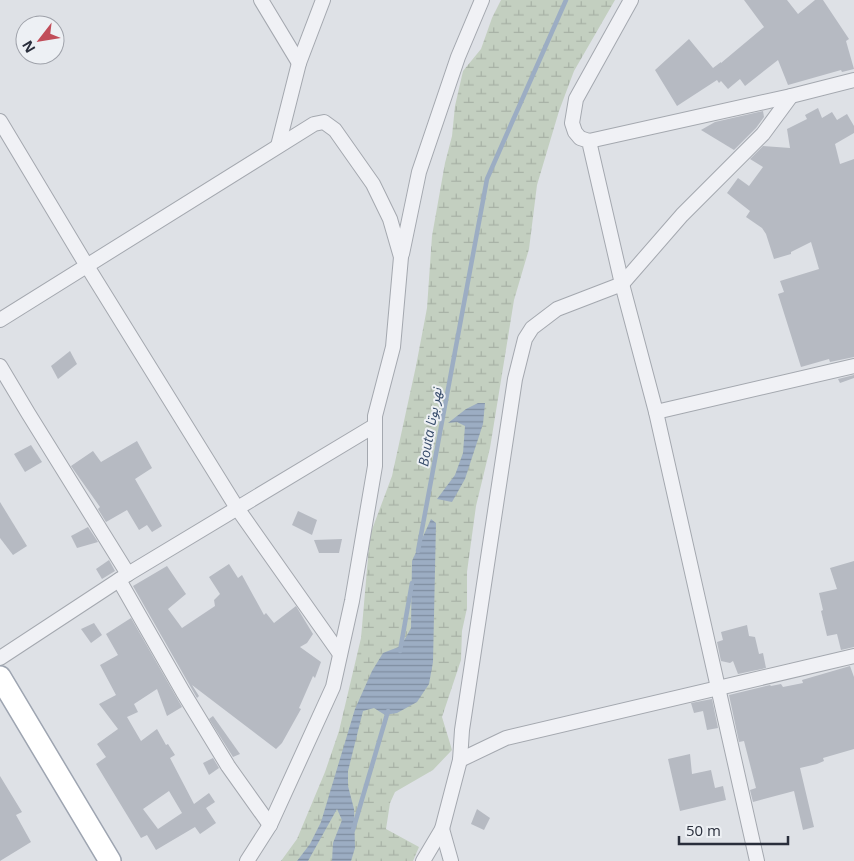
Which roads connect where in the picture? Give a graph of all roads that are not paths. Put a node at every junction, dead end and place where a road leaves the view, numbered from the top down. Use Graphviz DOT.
graph roads {
  1 [pos="261,0"];
  2 [pos="322,0"];
  3 [pos="482,0"];
  4 [pos="631,0"];
  5 [pos="299,63"];
  6 [pos="854,80"];
  7 [pos="791,96"];
  8 [pos="0,121"];
  9 [pos="589,141"];
  10 [pos="278,146"];
  11 [pos="401,257"];
  12 [pos="87,266"];
  13 [pos="622,284"];
  14 [pos="0,320"];
  15 [pos="0,366"];
  16 [pos="854,366"];
  17 [pos="656,412"];
  18 [pos="374,426"];
  19 [pos="237,508"];
  20 [pos="123,577"];
  21 [pos="340,654"];
  22 [pos="854,656"];
  23 [pos="0,658"];
  24 [pos="0,677"];
  25 [pos="717,688"];
  26 [pos="0,705"];
  27 [pos="460,760"];
  28 [pos="270,825"];
  29 [pos="442,830"];
  30 [pos="94,861"];
  31 [pos="110,861"];
  32 [pos="247,861"];
  33 [pos="423,861"];
  34 [pos="451,861"];
  35 [pos="757,861"];
  1 -- 5 [label="street"];
  2 -- 5 [label="street"];
  3 -- 11 [label="street"];
  4 -- 9 [label="street"];
  5 -- 10 [label="street"];
  6 -- 7 [label="street"];
  7 -- 9 [label="street"];
  7 -- 13 [label="street"];
  8 -- 12 [label="street"];
  9 -- 13 [label="street"];
  10 -- 11 [label="street"];
  10 -- 12 [label="street"];
  11 -- 18 [label="street"];
  12 -- 14 [label="street"];
  12 -- 19 [label="street"];
  13 -- 17 [label="street"];
  13 -- 27 [label="street"];
  15 -- 20 [label="street"];
  16 -- 17 [label="street"];
  17 -- 25 [label="street"];
  18 -- 19 [label="street"];
  18 -- 21 [label="street"];
  19 -- 20 [label="street"];
  19 -- 21 [label="street"];
  20 -- 23 [label="street"];
  20 -- 28 [label="street"];
  21 -- 28 [label="street"];
  22 -- 25 [label="street"];
  24 -- 31 [label="main road"];
  25 -- 27 [label="street"];
  25 -- 35 [label="street"];
  26 -- 30 [label="main road"];
  27 -- 29 [label="street"];
  28 -- 32 [label="street"];
  29 -- 33 [label="street"];
  29 -- 34 [label="street"];
}
